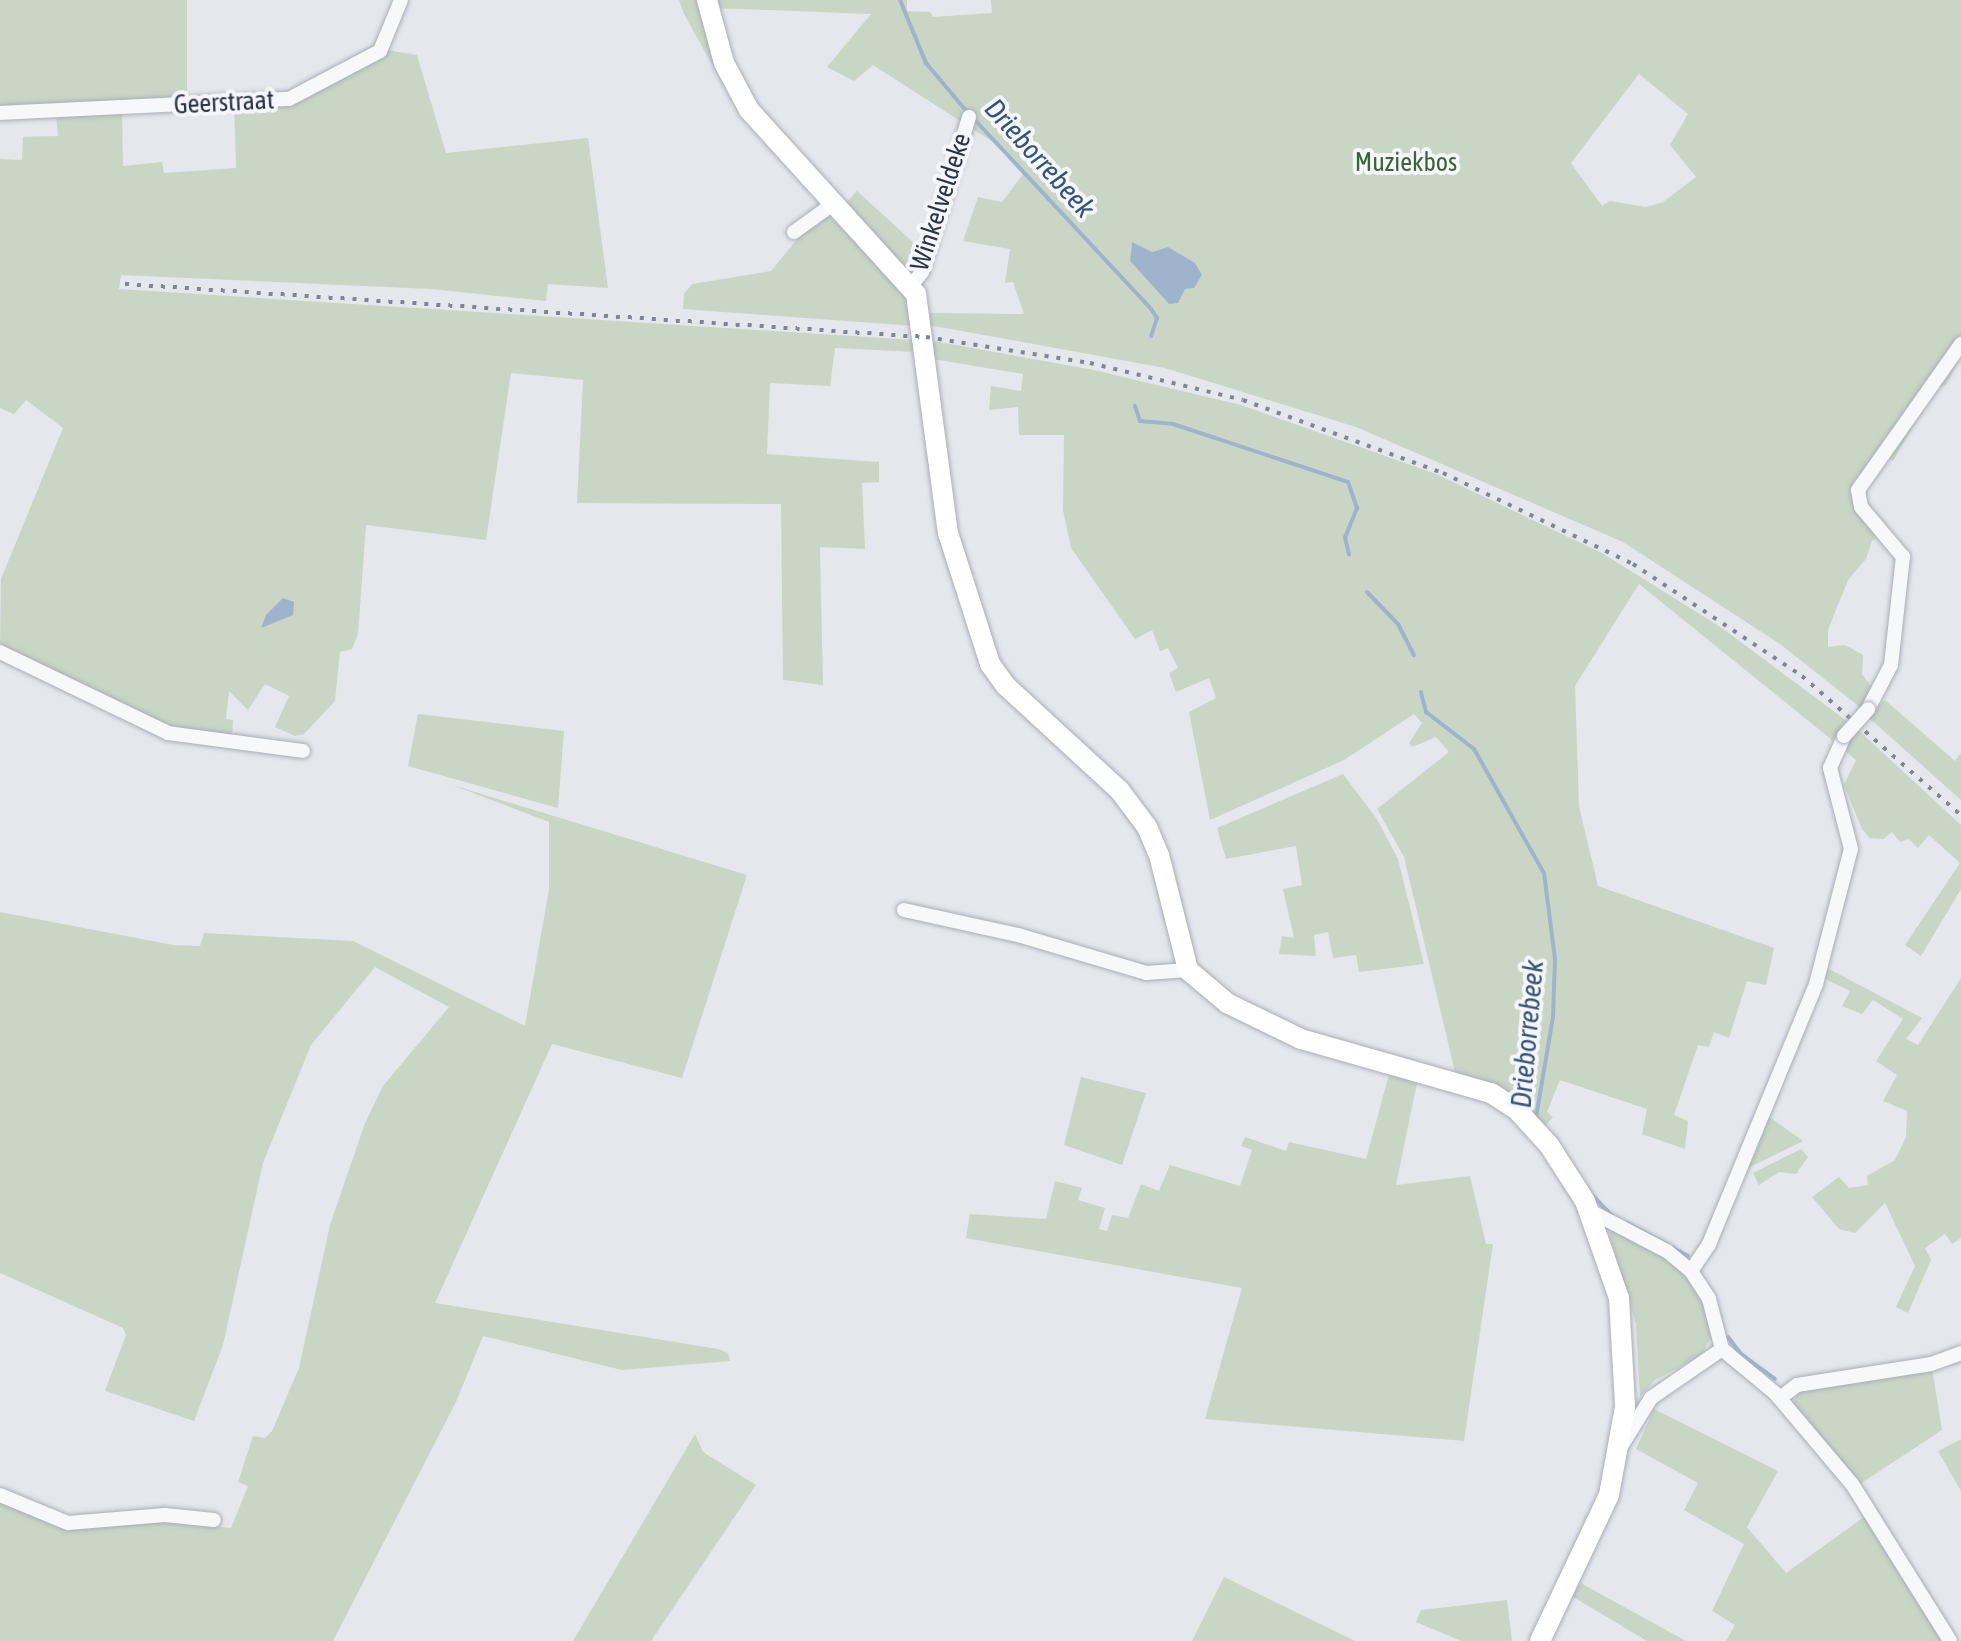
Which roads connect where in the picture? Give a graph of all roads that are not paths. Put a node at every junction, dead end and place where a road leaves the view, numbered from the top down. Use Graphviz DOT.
graph roads {
  1 [pos="401,0"];
  2 [pos="707,0"];
  3 [pos="0,113"];
  4 [pos="969,117"];
  5 [pos="833,204"];
  6 [pos="794,232"];
  7 [pos="911,286"];
  8 [pos="1961,344"];
  9 [pos="0,652"];
  10 [pos="303,751"];
  11 [pos="904,910"];
  12 [pos="1188,970"];
  13 [pos="1590,1211"];
  14 [pos="1691,1271"];
  15 [pos="1722,1349"];
  16 [pos="1961,1353"];
  17 [pos="1780,1398"];
  18 [pos="1620,1448"];
  19 [pos="0,1495"];
  20 [pos="214,1520"];
  21 [pos="1540,1641"];
  22 [pos="1950,1641"];
  1 -- 3 [label="street, Geerstraat"];
  2 -- 5 [label="main road"];
  4 -- 7 [label="street, Winkelveldeke"];
  5 -- 6 [label="street"];
  5 -- 7 [label="main road"];
  7 -- 12 [label="main road"];
  8 -- 14 [label="street, bridge"];
  9 -- 10 [label="street"];
  11 -- 12 [label="street"];
  12 -- 13 [label="main road"];
  13 -- 14 [label="street"];
  13 -- 18 [label="main road"];
  14 -- 15 [label="street"];
  15 -- 17 [label="street"];
  15 -- 18 [label="street"];
  16 -- 17 [label="street"];
  17 -- 22 [label="street"];
  18 -- 21 [label="main road"];
  19 -- 20 [label="street"];
}
